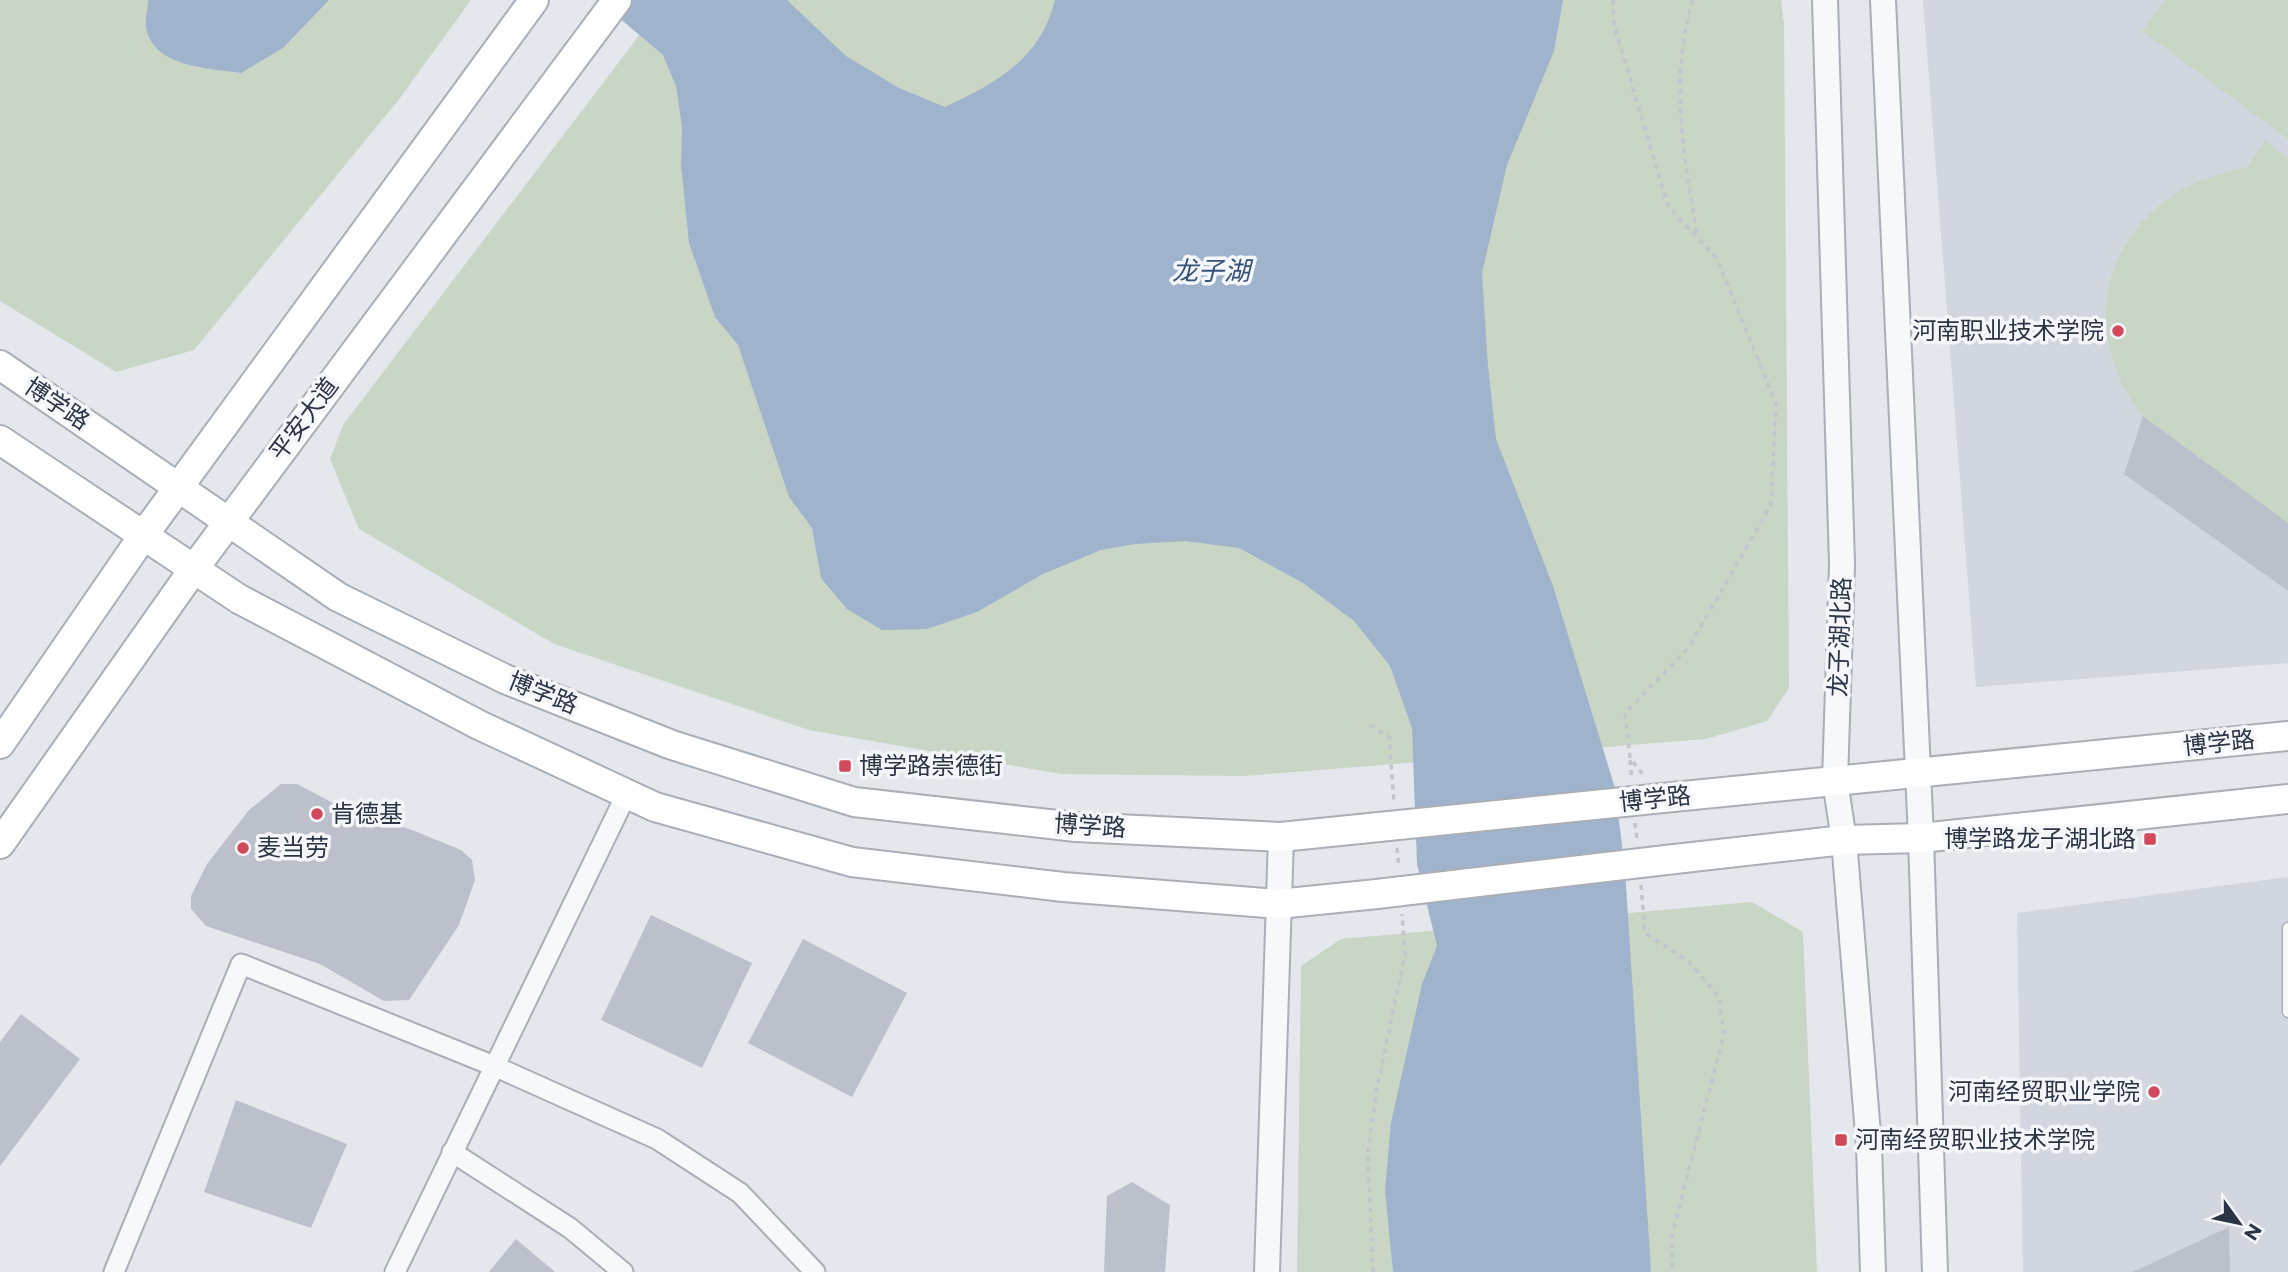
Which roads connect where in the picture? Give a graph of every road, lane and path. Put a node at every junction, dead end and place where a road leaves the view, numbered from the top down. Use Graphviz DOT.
graph roads {
  1 [pos="534,0"];
  2 [pos="617,0"];
  3 [pos="1613,0"];
  4 [pos="1693,0"];
  5 [pos="1825,0"];
  6 [pos="1883,0"];
  7 [pos="1697,237"];
  8 [pos="0,365"];
  9 [pos="0,440"];
  10 [pos="179,488"];
  11 [pos="227,523"];
  12 [pos="143,536"];
  13 [pos="193,570"];
  14 [pos="1370,725"];
  15 [pos="2288,736"];
  16 [pos="0,744"];
  17 [pos="1629,758"];
  18 [pos="1918,775"];
  19 [pos="1835,780"];
  20 [pos="1632,785"];
  21 [pos="627,793"];
  22 [pos="1663,798"];
  23 [pos="2288,799"];
  24 [pos="1634,812"];
  25 [pos="1390,826"];
  26 [pos="1281,836"];
  27 [pos="1921,838"];
  28 [pos="1844,840"];
  29 [pos="0,845"];
  30 [pos="1638,852"];
  31 [pos="1399,873"];
  32 [pos="1640,879"];
  33 [pos="1278,904"];
  34 [pos="1402,914"];
  35 [pos="2288,928"];
  36 [pos="2288,1012"];
  37 [pos="494,1066"];
  38 [pos="452,1152"];
  39 [pos="114,1272"];
  40 [pos="395,1272"];
  41 [pos="623,1272"];
  42 [pos="815,1272"];
  43 [pos="1267,1272"];
  44 [pos="1373,1272"];
  45 [pos="1672,1272"];
  46 [pos="1874,1272"];
  47 [pos="1935,1272"];
  1 -- 10 [label="main road"];
  2 -- 11 [label="main road, 平安大道"];
  3 -- 7 [label="path"];
  4 -- 7 [label="path"];
  5 -- 19 [label="street, 龙子湖北路"];
  6 -- 18 [label="street"];
  7 -- 17 [label="path"];
  8 -- 10 [label="main road, 博学路"];
  9 -- 12 [label="main road"];
  10 -- 11 [label="main road, 博学路"];
  10 -- 12 [label="main road"];
  11 -- 13 [label="main road, 平安大道"];
  11 -- 26 [label="main road, 博学路"];
  12 -- 13 [label="main road"];
  12 -- 16 [label="main road"];
  13 -- 21 [label="main road"];
  13 -- 29 [label="main road, 平安大道"];
  14 -- 25 [label="path"];
  15 -- 18 [label="main road, 博学路"];
  17 -- 20 [label="path"];
  17 -- 22 [label="path"];
  18 -- 19 [label="main road, 博学路"];
  18 -- 27 [label="street"];
  19 -- 22 [label="main road, 博学路"];
  19 -- 28 [label="street, 龙子湖北路"];
  21 -- 33 [label="main road"];
  21 -- 37 [label="street"];
  22 -- 25 [label="main road, 博学路, bridge"];
  23 -- 27 [label="main road"];
  24 -- 30 [label="path"];
  25 -- 26 [label="main road, 博学路"];
  25 -- 31 [label="path"];
  26 -- 33 [label="street"];
  27 -- 28 [label="main road"];
  27 -- 47 [label="street"];
  28 -- 33 [label="main road, bridge"];
  28 -- 46 [label="street, 龙子湖北路"];
  32 -- 45 [label="path"];
  33 -- 43 [label="street"];
  34 -- 44 [label="path"];
  35 -- 36 [label="lane"];
  37 -- 38 [label="street"];
  37 -- 39 [label="street"];
  37 -- 42 [label="street"];
  38 -- 40 [label="street"];
  38 -- 41 [label="street"];
}
